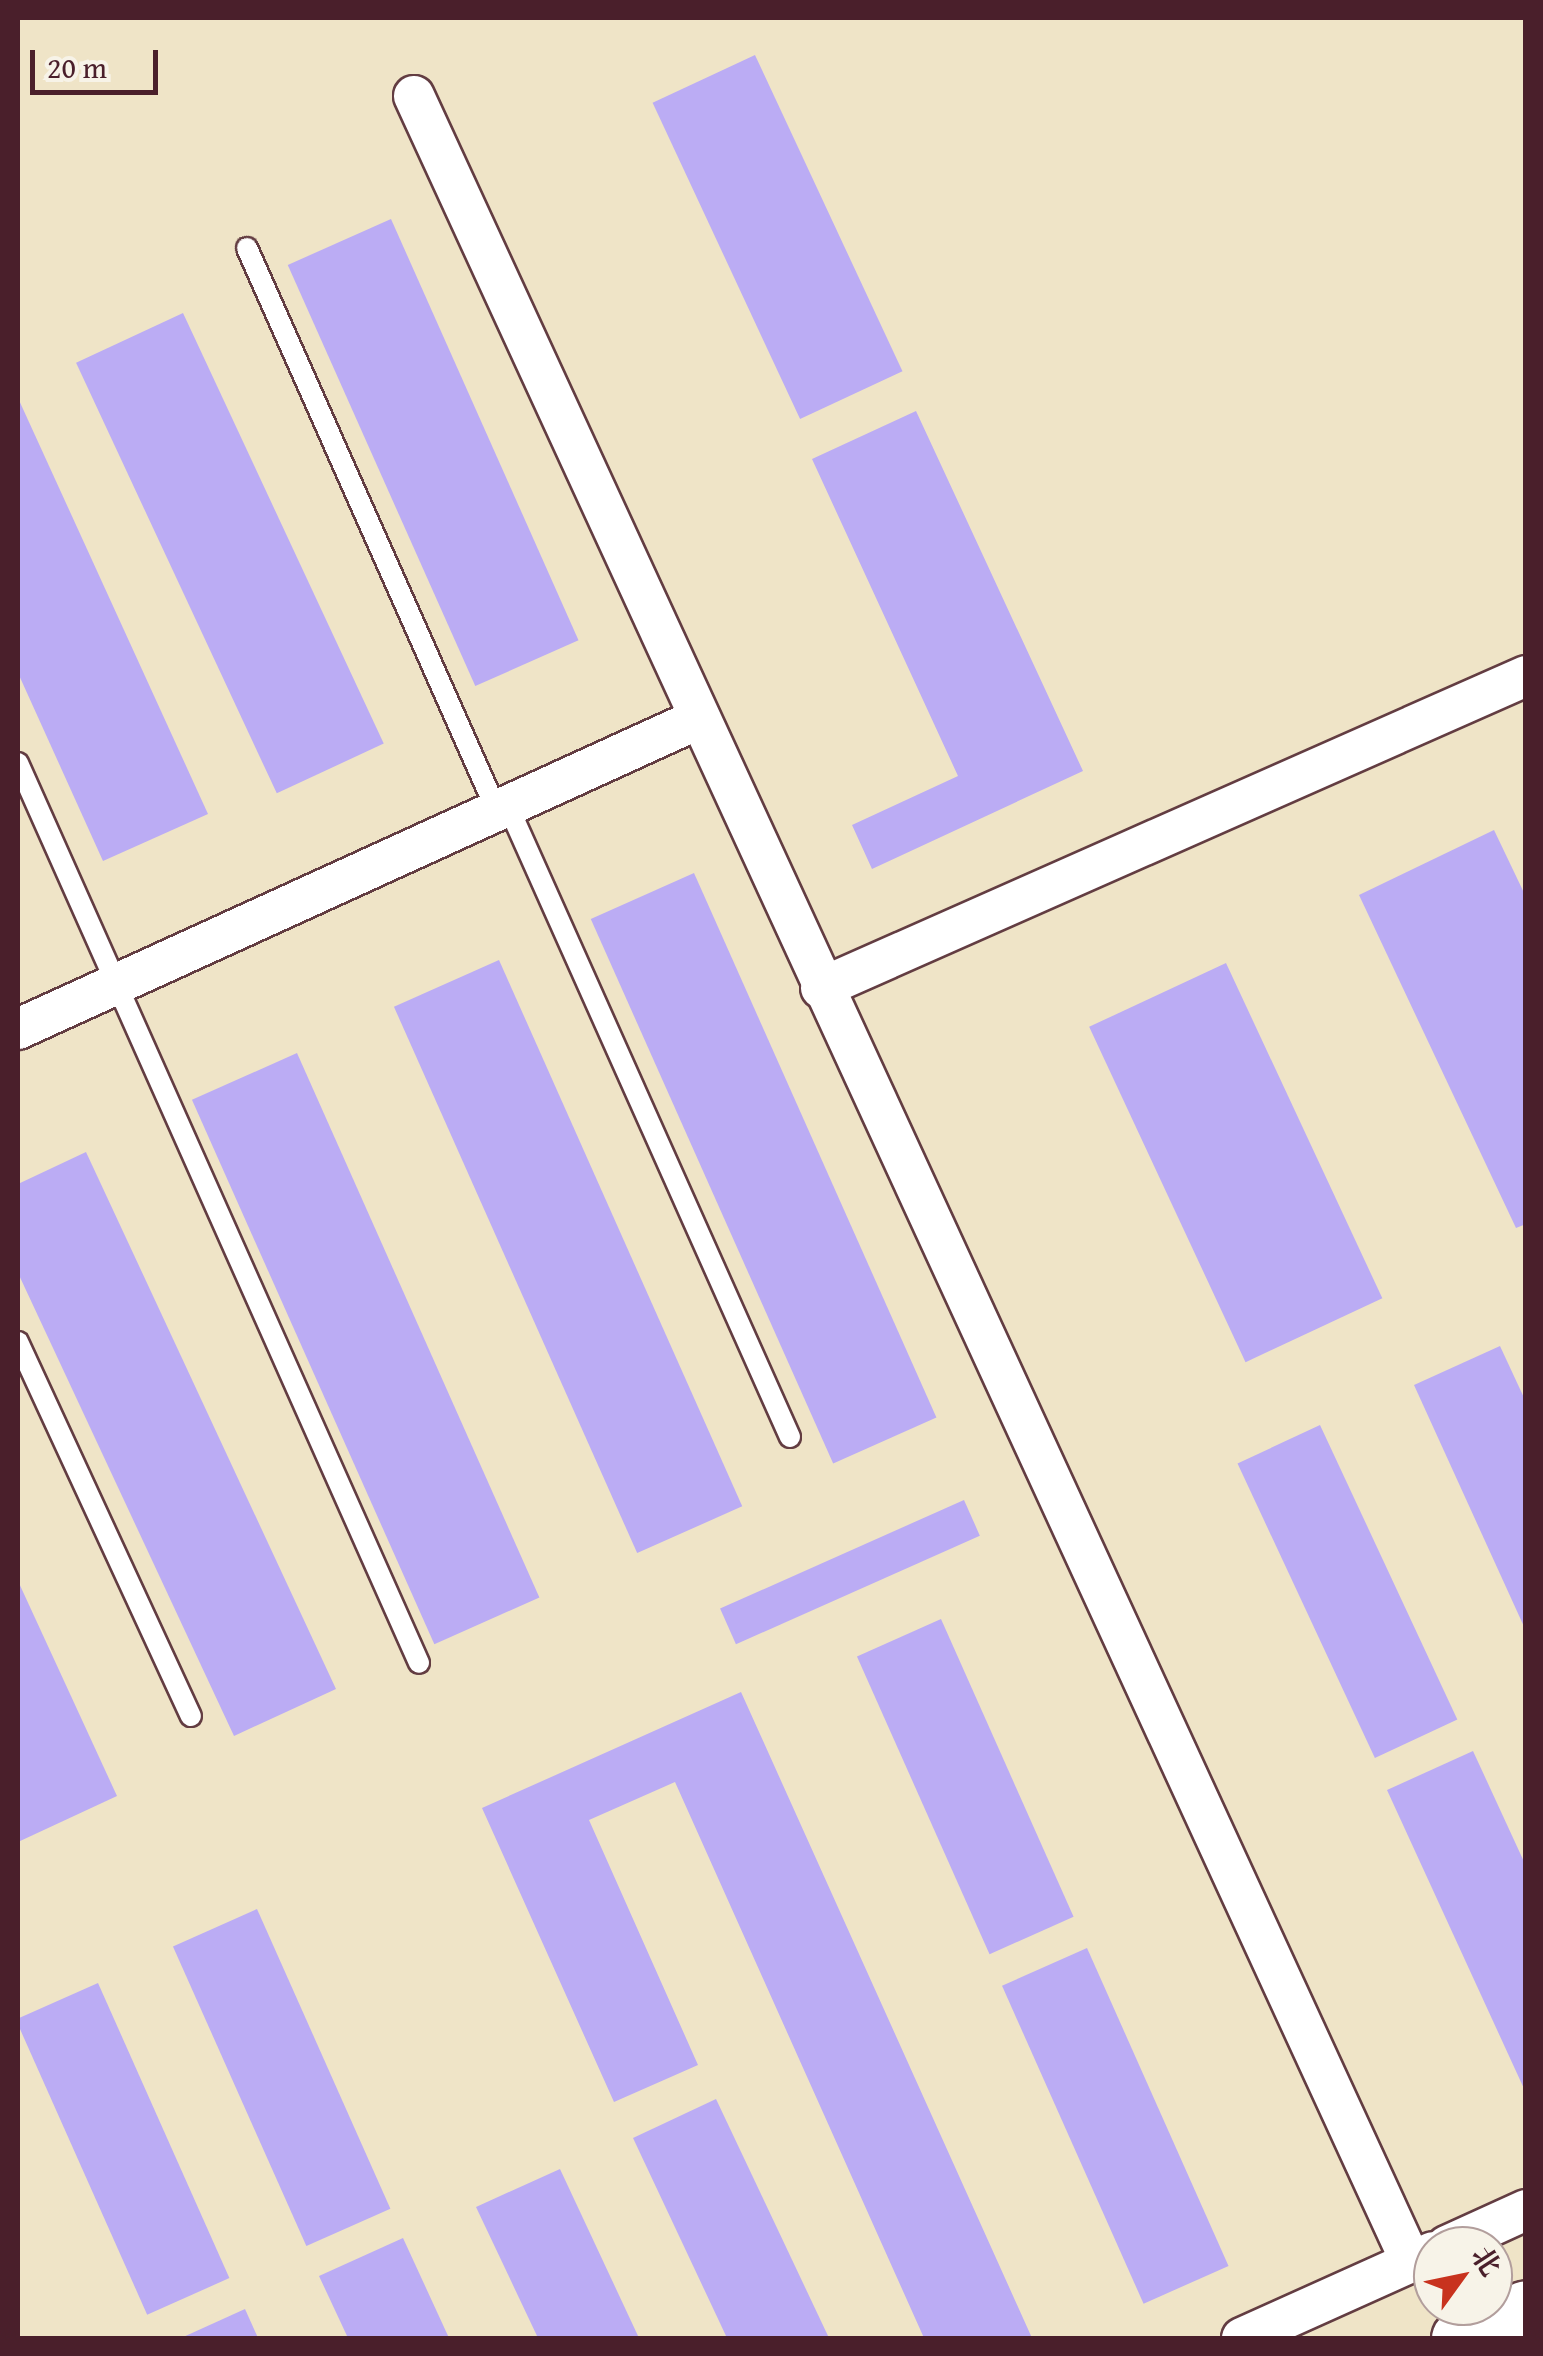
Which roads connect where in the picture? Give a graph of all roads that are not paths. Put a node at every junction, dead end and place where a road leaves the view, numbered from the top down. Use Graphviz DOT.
graph roads {
  1 [pos="414,96"];
  2 [pos="248,248"];
  3 [pos="1526,676"];
  4 [pos="698,719"];
  5 [pos="18,762"];
  6 [pos="502,808"];
  7 [pos="116,985"];
  8 [pos="821,988"];
  9 [pos="18,1030"];
  10 [pos="18,1342"];
  11 [pos="790,1437"];
  12 [pos="419,1663"];
  13 [pos="192,1716"];
  14 [pos="1526,2210"];
  15 [pos="1417,2226"];
  16 [pos="1491,2226"];
  17 [pos="1413,2262"];
  18 [pos="1526,2308"];
  19 [pos="1242,2338"];
  20 [pos="1459,2338"];
  1 -- 4 [label="street"];
  2 -- 6 [label="lane"];
  3 -- 8 [label="street"];
  4 -- 6 [label="street"];
  4 -- 8 [label="street"];
  5 -- 7 [label="lane"];
  6 -- 7 [label="street"];
  6 -- 11 [label="lane"];
  7 -- 9 [label="street"];
  7 -- 12 [label="lane"];
  8 -- 15 [label="street"];
  10 -- 13 [label="lane"];
  14 -- 16 [label="street"];
  17 -- 19 [label="street"];
  18 -- 20 [label="main road"];
}
